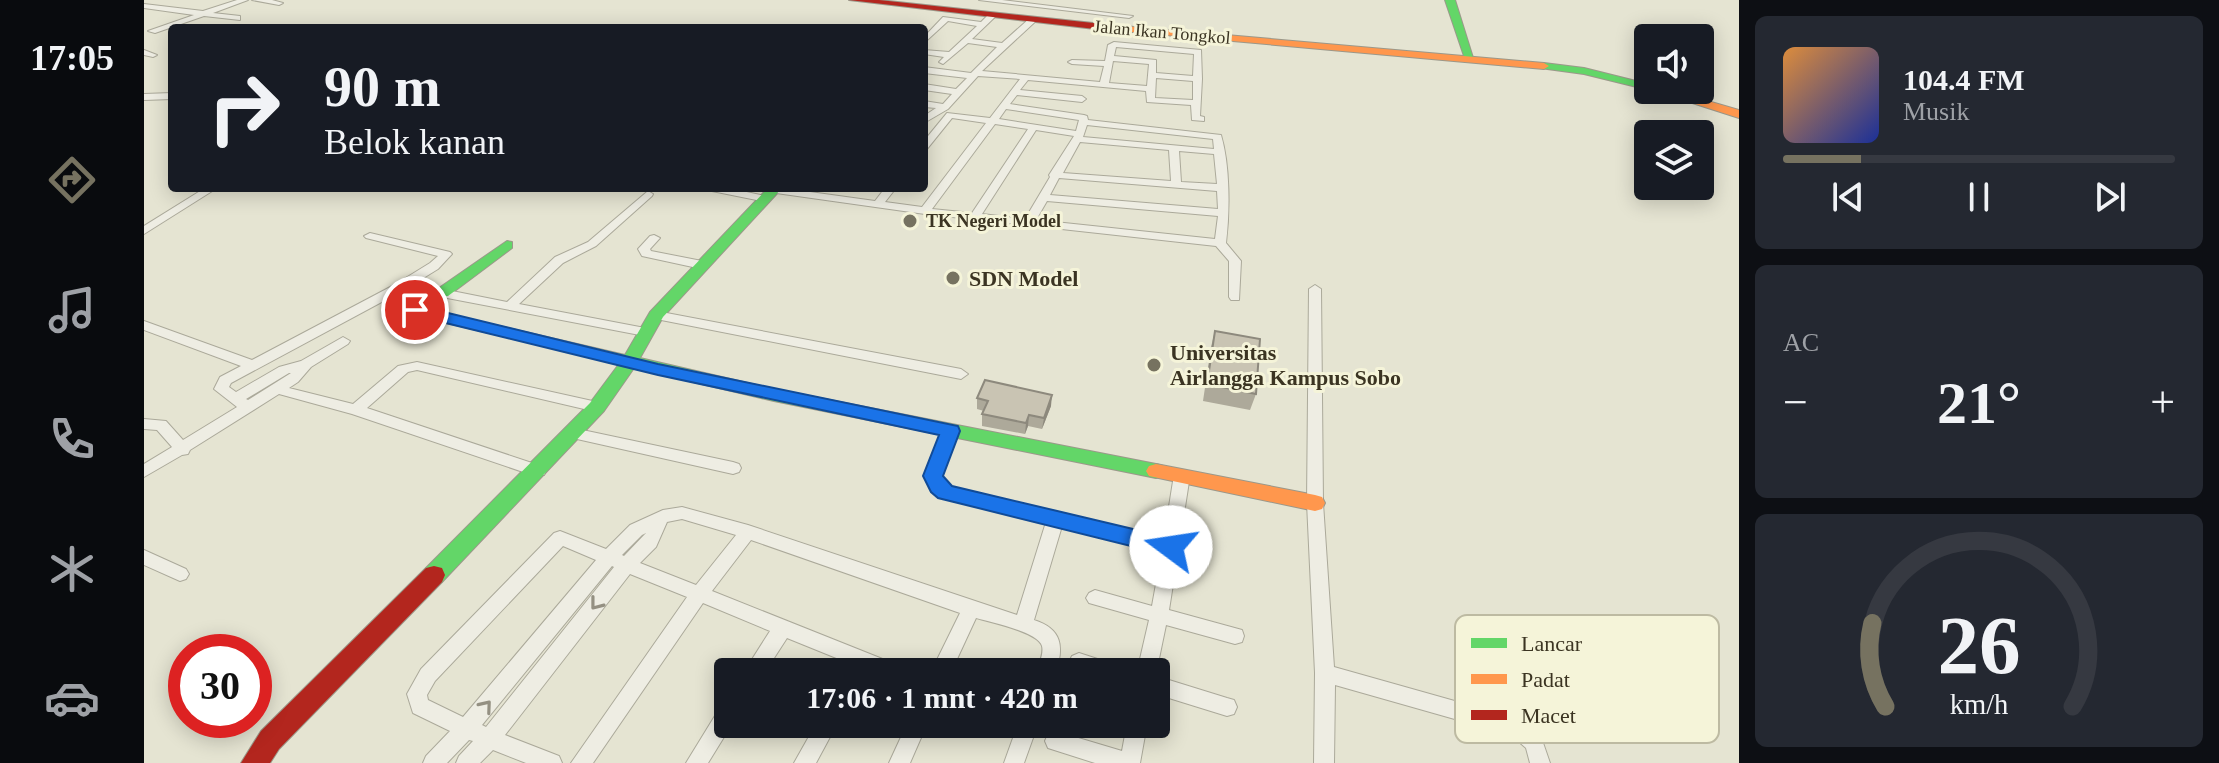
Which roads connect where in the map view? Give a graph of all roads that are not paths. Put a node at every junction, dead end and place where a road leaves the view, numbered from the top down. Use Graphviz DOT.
graph roads {
  1 [pos="160,0"];
  2 [pos="244,0"];
  3 [pos="256,0"];
  4 [pos="854,0"];
  5 [pos="1095,0"];
  6 [pos="1125,0"];
  7 [pos="1450,0"];
  8 [pos="1018,2"];
  9 [pos="279,3"];
  10 [pos="144,6"];
  11 [pos="987,8"];
  12 [pos="1049,11"];
  13 [pos="1089,12"];
  14 [pos="202,14"];
  15 [pos="237,18"];
  16 [pos="168,24"];
  17 [pos="168,24"];
  18 [pos="148,30"];
  19 [pos="168,32"];
  20 [pos="928,37"];
  21 [pos="965,40"];
  22 [pos="1198,44"];
  23 [pos="1003,45"];
  24 [pos="144,52"];
  25 [pos="928,53"];
  26 [pos="144,59"];
  27 [pos="1470,59"];
  28 [pos="1108,61"];
  29 [pos="1072,62"];
  30 [pos="928,70"];
  31 [pos="976,74"];
  32 [pos="1152,75"];
  33 [pos="1025,78"];
  34 [pos="1198,79"];
  35 [pos="1634,83"];
  36 [pos="1104,84"];
  37 [pos="928,88"];
  38 [pos="1150,89"];
  39 [pos="959,92"];
  40 [pos="1013,92"];
  41 [pos="168,96"];
  42 [pos="144,97"];
  43 [pos="1082,99"];
  44 [pos="1195,104"];
  45 [pos="1705,104"];
  46 [pos="928,105"];
  47 [pos="1002,106"];
  48 [pos="945,107"];
  49 [pos="1739,114"];
  50 [pos="928,118"];
  51 [pos="1201,119"];
  52 [pos="991,122"];
  53 [pos="1085,122"];
  54 [pos="928,128"];
  55 [pos="1033,128"];
  56 [pos="938,129"];
  57 [pos="1078,137"];
  58 [pos="928,142"];
  59 [pos="1174,148"];
  60 [pos="1220,152"];
  61 [pos="1054,175"];
  62 [pos="1176,185"];
  63 [pos="1223,188"];
  64 [pos="206,192"];
  65 [pos="776,192"];
  66 [pos="784,192"];
  67 [pos="835,192"];
  68 [pos="888,192"];
  69 [pos="648,194"];
  70 [pos="1042,197"];
  71 [pos="829,199"];
  72 [pos="877,205"];
  73 [pos="925,211"];
  74 [pos="1224,213"];
  75 [pos="975,216"];
  76 [pos="1029,222"];
  77 [pos="144,231"];
  78 [pos="370,236"];
  79 [pos="654,238"];
  80 [pos="1220,243"];
  81 [pos="507,245"];
  82 [pos="702,265"];
  83 [pos="400,287"];
  84 [pos="1315,289"];
  85 [pos="438,292"];
  86 [pos="1235,297"];
  87 [pos="510,306"];
  88 [pos="656,315"];
  89 [pos="144,325"];
  90 [pos="645,332"];
  91 [pos="343,341"];
  92 [pos="629,363"];
  93 [pos="306,364"];
  94 [pos="252,365"];
  95 [pos="961,374"];
  96 [pos="277,389"];
  97 [pos="242,403"];
  98 [pos="597,407"];
  99 [pos="356,410"];
  100 [pos="144,424"];
  101 [pos="951,431"];
  102 [pos="573,433"];
  103 [pos="183,450"];
  104 [pos="733,468"];
  105 [pos="144,471"];
  106 [pos="538,471"];
  107 [pos="1182,475"];
  108 [pos="1315,503"];
  109 [pos="1056,518"];
  110 [pos="748,532"];
  111 [pos="1171,547"];
  112 [pos="144,557"];
  113 [pos="618,561"];
  114 [pos="180,574"];
  115 [pos="698,596"];
  116 [pos="1095,598"];
  117 [pos="971,609"];
  118 [pos="1159,615"];
  119 [pos="1023,625"];
  120 [pos="782,629"];
  121 [pos="1235,636"];
  122 [pos="763,658"];
  123 [pos="844,658"];
  124 [pos="948,658"];
  125 [pos="1051,658"];
  126 [pos="1150,658"];
  127 [pos="1325,673"];
  128 [pos="1170,689"];
  129 [pos="1227,707"];
  130 [pos="1455,710"];
  131 [pos="466,729"];
  132 [pos="714,735"];
  133 [pos="491,737"];
  134 [pos="819,738"];
  135 [pos="911,738"];
  136 [pos="1023,738"];
  137 [pos="1134,738"];
  138 [pos="1055,741"];
  139 [pos="1535,743"];
  140 [pos="254,763"];
  141 [pos="433,763"];
  142 [pos="466,763"];
  143 [pos="552,763"];
  144 [pos="581,763"];
  145 [pos="696,763"];
  146 [pos="804,763"];
  147 [pos="899,763"];
  148 [pos="1014,763"];
  149 [pos="1129,763"];
  150 [pos="1324,763"];
  151 [pos="1540,763"];
  1 -- 10 [label="street"];
  2 -- 14 [label="street"];
  3 -- 9 [label="street"];
  4 -- 11 [label="street, Jalan Ikan Tongkol"];
  5 -- 13 [label="street"];
  6 -- 13 [label="street"];
  7 -- 27 [label="street"];
  8 -- 11 [label="street"];
  8 -- 12 [label="street"];
  10 -- 14 [label="street"];
  11 -- 12 [label="street, Jalan Ikan Tongkol"];
  11 -- 20 [label="street"];
  11 -- 21 [label="street"];
  12 -- 13 [label="street"];
  12 -- 22 [label="street, Jalan Ikan Tongkol"];
  12 -- 23 [label="street"];
  14 -- 15 [label="street"];
  14 -- 16 [label="street"];
  17 -- 18 [label="street"];
  18 -- 19 [label="street"];
  21 -- 23 [label="street"];
  21 -- 25 [label="street"];
  22 -- 27 [label="street, Jalan Ikan Tongkol"];
  22 -- 28 [label="street"];
  22 -- 34 [label="street"];
  23 -- 31 [label="street"];
  24 -- 26 [label="street"];
  27 -- 35 [label="street, Jalan Ikan Tongkol"];
  28 -- 29 [label="street"];
  28 -- 32 [label="street"];
  28 -- 36 [label="street"];
  30 -- 31 [label="street"];
  31 -- 33 [label="street"];
  31 -- 39 [label="street"];
  32 -- 34 [label="street"];
  32 -- 38 [label="street"];
  33 -- 36 [label="street"];
  33 -- 40 [label="street"];
  34 -- 44 [label="street"];
  36 -- 38 [label="street"];
  37 -- 39 [label="street"];
  38 -- 44 [label="street"];
  39 -- 48 [label="street"];
  40 -- 43 [label="street"];
  40 -- 47 [label="street"];
  41 -- 42 [label="street"];
  44 -- 51 [label="street"];
  45 -- 49 [label="street"];
  46 -- 48 [label="street"];
  47 -- 52 [label="street"];
  47 -- 53 [label="street"];
  48 -- 50 [label="street"];
  52 -- 55 [label="street"];
  52 -- 56 [label="street"];
  52 -- 73 [label="street"];
  53 -- 57 [label="street"];
  53 -- 60 [label="street"];
  54 -- 56 [label="street"];
  55 -- 57 [label="street"];
  55 -- 75 [label="street"];
  56 -- 58 [label="street"];
  57 -- 59 [label="street"];
  57 -- 61 [label="street"];
  59 -- 60 [label="street"];
  59 -- 62 [label="street"];
  60 -- 63 [label="street"];
  61 -- 62 [label="street"];
  61 -- 70 [label="street"];
  62 -- 63 [label="street"];
  63 -- 74 [label="street"];
  64 -- 77 [label="street"];
  65 -- 82 [label="street"];
  66 -- 71 [label="street"];
  67 -- 71 [label="street"];
  68 -- 72 [label="street"];
  69 -- 87 [label="street"];
  70 -- 74 [label="street"];
  70 -- 76 [label="street"];
  71 -- 72 [label="street"];
  72 -- 73 [label="street"];
  73 -- 75 [label="street"];
  74 -- 80 [label="street"];
  75 -- 76 [label="street"];
  76 -- 80 [label="street"];
  78 -- 83 [label="street"];
  79 -- 82 [label="street"];
  80 -- 86 [label="street"];
  81 -- 85 [label="street"];
  82 -- 88 [label="street"];
  83 -- 85 [label="street"];
  83 -- 94 [label="street"];
  84 -- 108 [label="street"];
  85 -- 87 [label="street"];
  85 -- 92 [label="street"];
  87 -- 90 [label="street"];
  88 -- 90 [label="street"];
  88 -- 95 [label="street"];
  89 -- 94 [label="street"];
  90 -- 92 [label="street"];
  91 -- 93 [label="street"];
  92 -- 98 [label="street"];
  92 -- 101 [label="street"];
  93 -- 96 [label="street"];
  93 -- 97 [label="street"];
  94 -- 97 [label="street"];
  96 -- 97 [label="street"];
  96 -- 99 [label="street"];
  97 -- 103 [label="street"];
  98 -- 99 [label="street"];
  98 -- 102 [label="street"];
  99 -- 106 [label="street"];
  100 -- 103 [label="street"];
  101 -- 107 [label="street"];
  101 -- 109 [label="street"];
  102 -- 104 [label="street"];
  102 -- 106 [label="street"];
  103 -- 105 [label="street"];
  106 -- 140 [label="street"];
  107 -- 108 [label="street"];
  107 -- 111 [label="street"];
  108 -- 127 [label="street"];
  109 -- 111 [label="street"];
  109 -- 119 [label="street"];
  110 -- 113 [label="street"];
  110 -- 115 [label="street"];
  110 -- 117 [label="street"];
  111 -- 118 [label="street"];
  112 -- 114 [label="street"];
  113 -- 115 [label="street"];
  131 -- 113 [label="street, one-way"];
  113 -- 131 [label="street"];
  113 -- 133 [label="street, one-way"];
  115 -- 120 [label="street"];
  115 -- 144 [label="street"];
  116 -- 118 [label="street"];
  117 -- 119 [label="street"];
  117 -- 124 [label="street"];
  118 -- 121 [label="street"];
  118 -- 126 [label="street"];
  119 -- 125 [label="street"];
  120 -- 122 [label="street"];
  120 -- 123 [label="street"];
  127 -- 130 [label="street"];
  127 -- 150 [label="street"];
  128 -- 129 [label="street"];
  131 -- 133 [label="street"];
  131 -- 141 [label="street"];
  132 -- 145 [label="street"];
  133 -- 142 [label="street"];
  133 -- 143 [label="street"];
  134 -- 146 [label="street"];
  135 -- 147 [label="street"];
  136 -- 148 [label="street"];
  137 -- 149 [label="street"];
  138 -- 149 [label="street"];
  139 -- 151 [label="street"];
}
